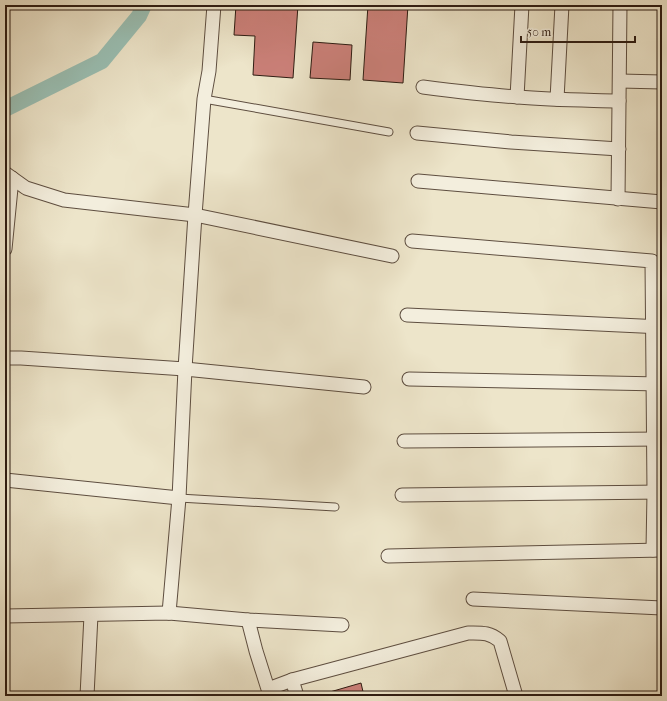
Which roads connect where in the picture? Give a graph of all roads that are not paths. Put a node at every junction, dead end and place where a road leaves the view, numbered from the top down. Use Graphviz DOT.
graph roads {
  1 [pos="214,5"];
  2 [pos="522,5"];
  3 [pos="562,5"];
  4 [pos="620,5"];
  5 [pos="620,81"];
  6 [pos="662,82"];
  7 [pos="423,87"];
  8 [pos="205,93"];
  9 [pos="517,97"];
  10 [pos="557,99"];
  11 [pos="619,101"];
  12 [pos="389,132"];
  13 [pos="417,133"];
  14 [pos="619,149"];
  15 [pos="9,176"];
  16 [pos="418,181"];
  17 [pos="618,199"];
  18 [pos="662,202"];
  19 [pos="195,215"];
  20 [pos="412,241"];
  21 [pos="5,249"];
  22 [pos="392,256"];
  23 [pos="657,261"];
  24 [pos="407,315"];
  25 [pos="657,327"];
  26 [pos="5,358"];
  27 [pos="185,369"];
  28 [pos="409,379"];
  29 [pos="657,384"];
  30 [pos="364,387"];
  31 [pos="658,439"];
  32 [pos="404,440"];
  33 [pos="5,480"];
  34 [pos="658,492"];
  35 [pos="402,495"];
  36 [pos="179,498"];
  37 [pos="335,507"];
  38 [pos="658,550"];
  39 [pos="388,556"];
  40 [pos="473,599"];
  41 [pos="662,608"];
  42 [pos="169,613"];
  43 [pos="91,614"];
  44 [pos="5,616"];
  45 [pos="248,620"];
  46 [pos="342,625"];
  47 [pos="292,680"];
  48 [pos="87,696"];
  49 [pos="297,696"];
  50 [pos="516,696"];
  1 -- 8 [label="street"];
  2 -- 9 [label="street"];
  3 -- 10 [label="street"];
  4 -- 5 [label="street"];
  5 -- 6 [label="street"];
  5 -- 11 [label="street"];
  7 -- 9 [label="street"];
  8 -- 12 [label="lane"];
  8 -- 19 [label="street"];
  9 -- 10 [label="street"];
  10 -- 11 [label="street"];
  11 -- 14 [label="street"];
  13 -- 14 [label="street"];
  14 -- 17 [label="street"];
  15 -- 19 [label="street"];
  15 -- 21 [label="street"];
  16 -- 17 [label="street"];
  17 -- 18 [label="street"];
  19 -- 22 [label="street"];
  19 -- 27 [label="street"];
  20 -- 23 [label="street"];
  23 -- 25 [label="street"];
  24 -- 25 [label="street"];
  25 -- 29 [label="street"];
  26 -- 27 [label="street"];
  27 -- 30 [label="street"];
  27 -- 36 [label="street"];
  28 -- 29 [label="street"];
  29 -- 31 [label="street"];
  31 -- 32 [label="street"];
  31 -- 34 [label="street"];
  33 -- 36 [label="street"];
  34 -- 35 [label="street"];
  34 -- 38 [label="street"];
  36 -- 37 [label="lane"];
  36 -- 42 [label="street"];
  38 -- 39 [label="street"];
  40 -- 41 [label="street"];
  42 -- 43 [label="street"];
  42 -- 45 [label="street"];
  43 -- 44 [label="street"];
  43 -- 48 [label="street"];
  45 -- 46 [label="street"];
  45 -- 47 [label="street"];
  47 -- 49 [label="street"];
  47 -- 50 [label="street"];
}
